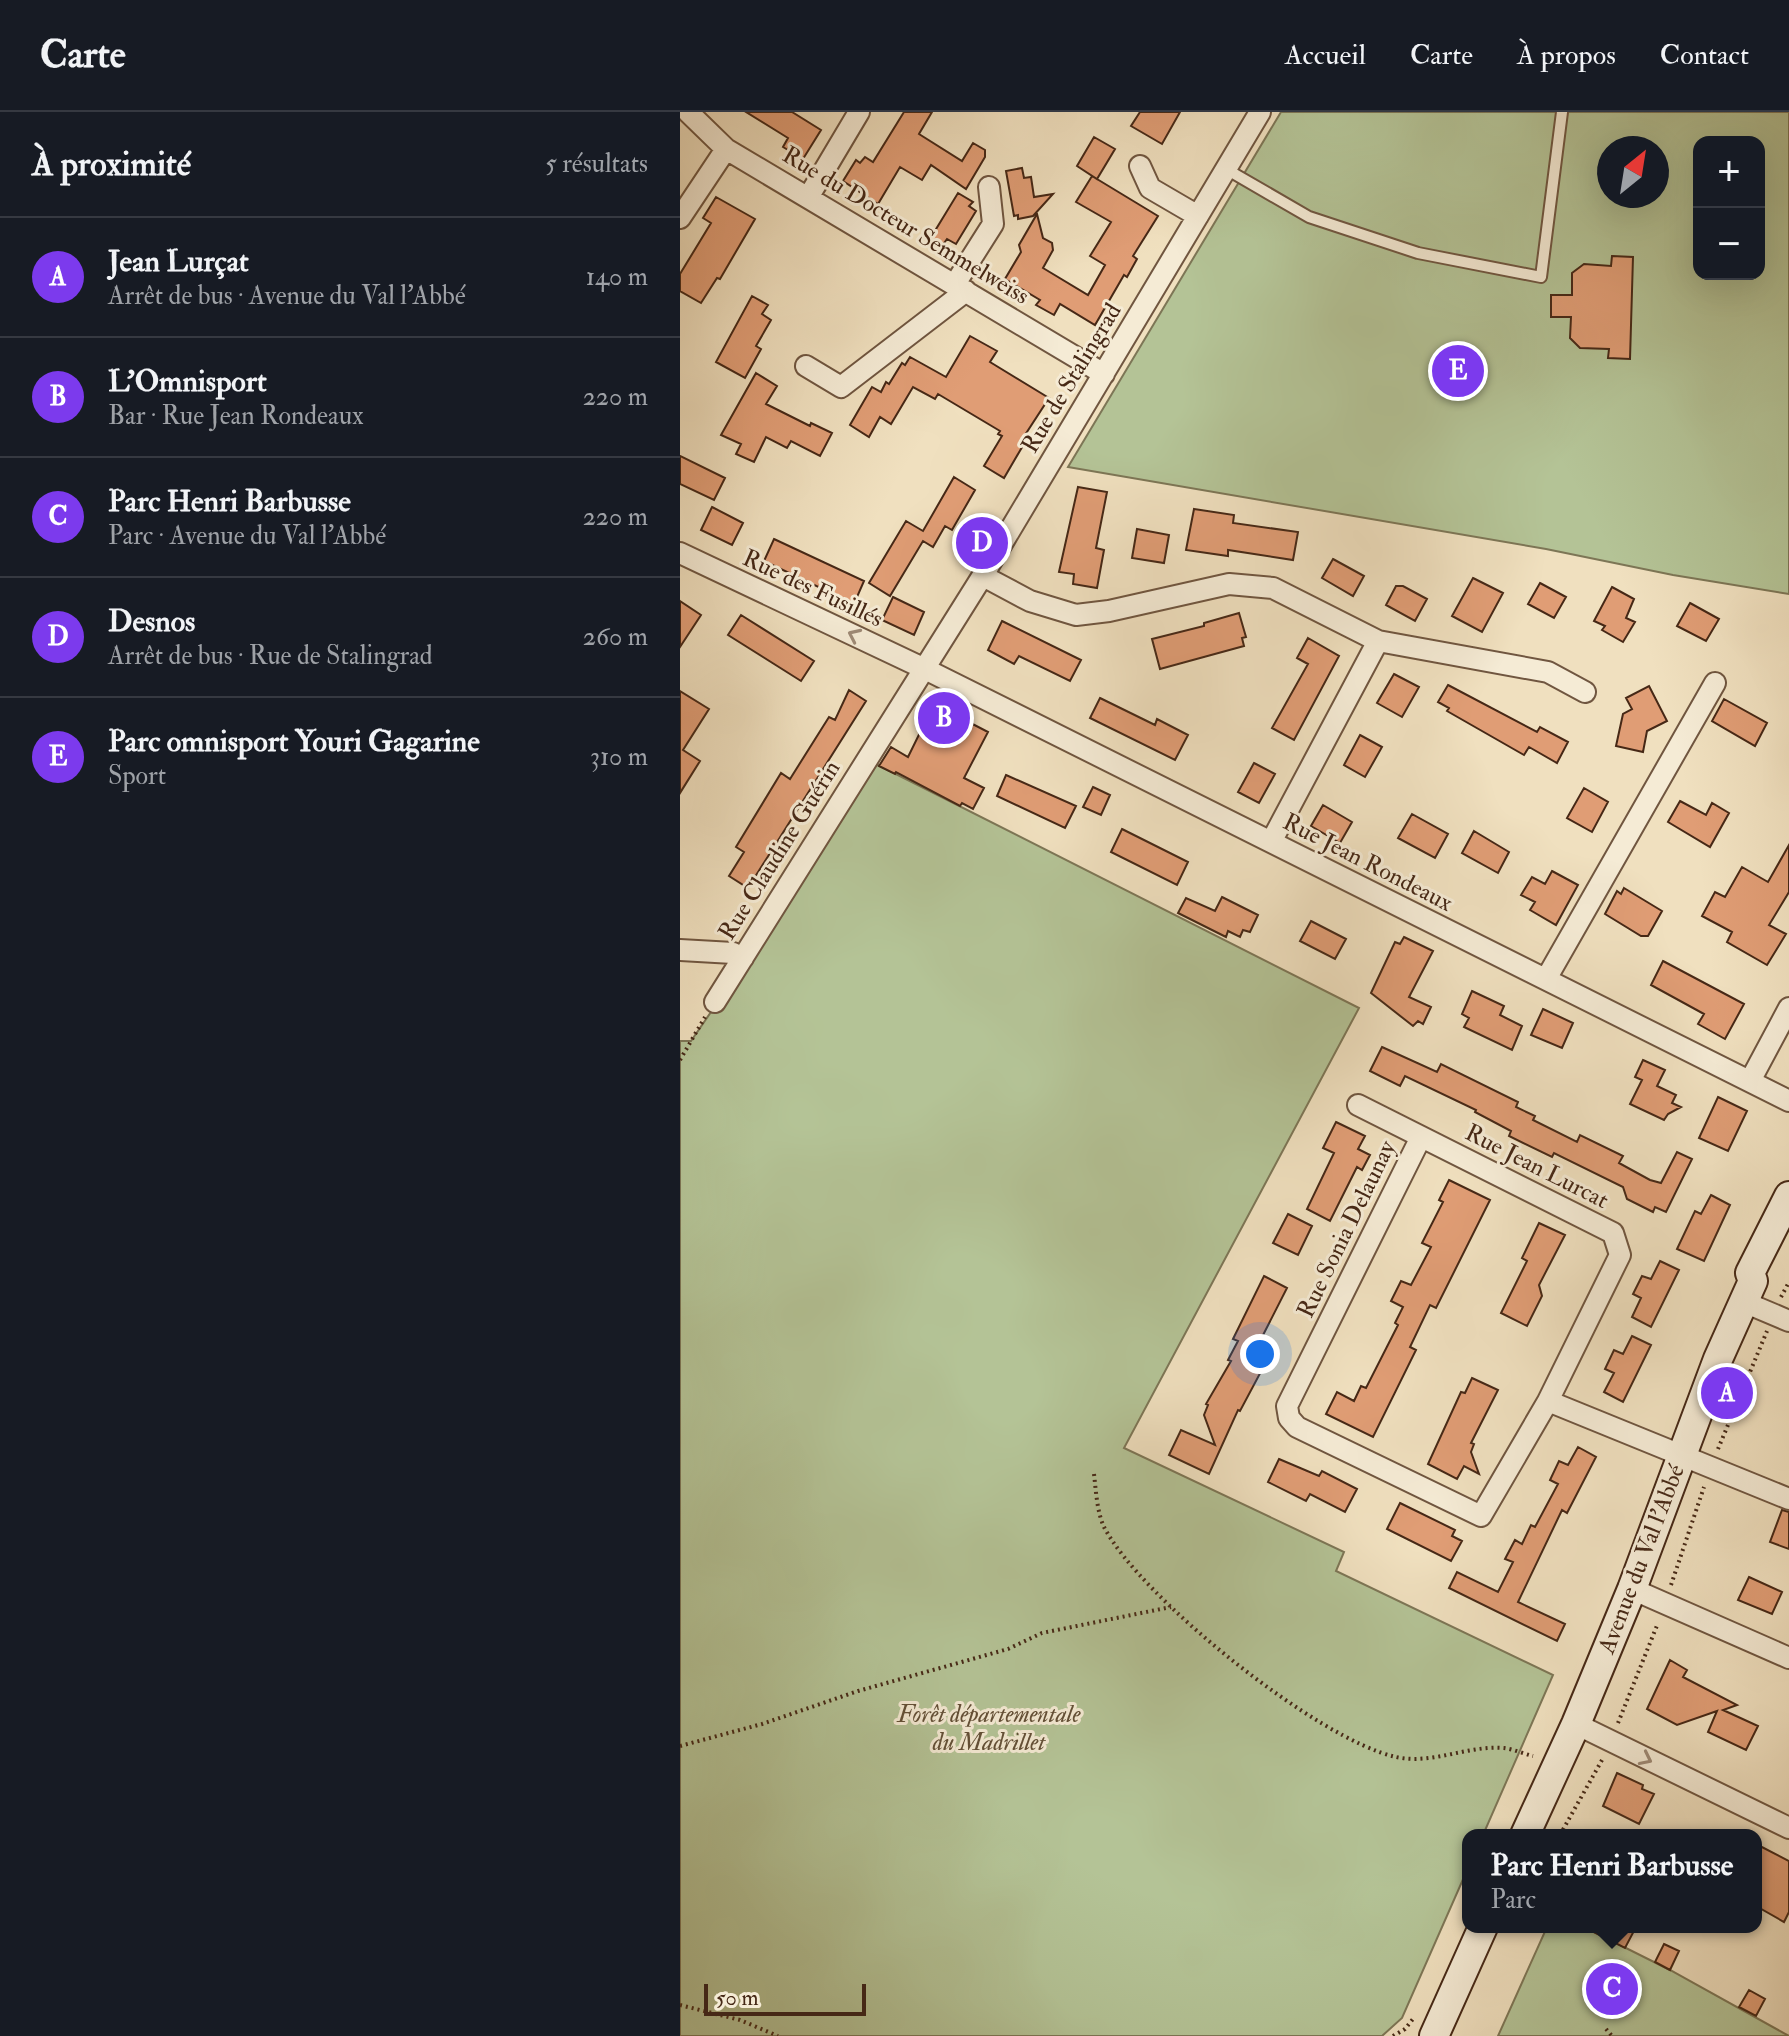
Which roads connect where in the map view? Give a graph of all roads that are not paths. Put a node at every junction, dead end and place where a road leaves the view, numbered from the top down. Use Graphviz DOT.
graph roads {
  1 [pos="688,112"];
  2 [pos="859,112"];
  3 [pos="1260,112"];
  4 [pos="1562,112"];
  5 [pos="726,149"];
  6 [pos="1140,166"];
  7 [pos="1226,169"];
  8 [pos="989,187"];
  9 [pos="809,196"];
  10 [pos="1198,216"];
  11 [pos="680,218"];
  12 [pos="961,287"];
  13 [pos="806,366"];
  14 [pos="1104,374"];
  15 [pos="680,553"];
  16 [pos="983,576"];
  17 [pos="1378,641"];
  18 [pos="925,669"];
  19 [pos="1715,683"];
  20 [pos="1585,692"];
  21 [pos="1271,842"];
  22 [pos="680,950"];
  23 [pos="743,958"];
  24 [pos="1546,979"];
  25 [pos="715,1002"];
  26 [pos="1789,1008"];
  27 [pos="1750,1081"];
  28 [pos="1789,1101"];
  29 [pos="1358,1105"];
  30 [pos="1421,1137"];
  31 [pos="1789,1196"];
  32 [pos="1789,1237"];
  33 [pos="1749,1292"];
  34 [pos="1789,1321"];
  35 [pos="1548,1401"];
  36 [pos="1681,1455"];
  37 [pos="1789,1499"];
  38 [pos="1632,1589"];
  39 [pos="1789,1658"];
  40 [pos="1576,1724"];
  41 [pos="1789,1828"];
  42 [pos="1528,1829"];
  43 [pos="1480,1933"];
  44 [pos="1434,2036"];
  1 -- 5 [label="street, Rue du Docteur Semmelweiss"];
  2 -- 9 [label="street"];
  3 -- 7 [label="street, Rue de Stalingrad"];
  4 -- 7 [label="lane"];
  5 -- 9 [label="street, Rue du Docteur Semmelweiss"];
  5 -- 11 [label="street"];
  6 -- 10 [label="street"];
  7 -- 10 [label="street, Rue de Stalingrad"];
  8 -- 12 [label="street"];
  9 -- 12 [label="street, Rue du Docteur Semmelweiss"];
  10 -- 14 [label="street, Rue de Stalingrad"];
  12 -- 13 [label="street"];
  12 -- 14 [label="street, Rue du Docteur Semmelweiss"];
  14 -- 16 [label="street, Rue de Stalingrad"];
  18 -- 15 [label="street, Rue des Fusillés, one-way"];
  16 -- 17 [label="street"];
  16 -- 18 [label="street, Rue de Stalingrad"];
  17 -- 20 [label="street"];
  17 -- 21 [label="street"];
  18 -- 21 [label="street, Rue Jean Rondeaux"];
  18 -- 23 [label="street, Rue Claudine Guérin"];
  19 -- 24 [label="street"];
  21 -- 24 [label="street, Rue Jean Rondeaux"];
  22 -- 23 [label="street"];
  23 -- 25 [label="street, Rue Claudine Guérin"];
  24 -- 27 [label="street, Rue Jean Rondeaux"];
  26 -- 27 [label="street"];
  27 -- 28 [label="street, Rue Jean Rondeaux"];
  29 -- 30 [label="street, Rue Jean Lurcat"];
  30 -- 35 [label="street, Rue Jean Lurcat"];
  30 -- 35 [label="street, Rue Sonia Delaunay"];
  31 -- 33 [label="main road, Avenue du Val l'Abbé"];
  32 -- 33 [label="main road, Avenue du Val l'Abbé"];
  33 -- 34 [label="street"];
  33 -- 36 [label="main road, Avenue du Val l'Abbé"];
  35 -- 36 [label="street"];
  36 -- 37 [label="street"];
  36 -- 38 [label="main road, Avenue du Val l'Abbé"];
  38 -- 39 [label="street"];
  38 -- 40 [label="main road, Avenue du Val l'Abbé"];
  40 -- 41 [label="street, one-way"];
  40 -- 42 [label="main road, Avenue du Val l'Abbé"];
  43 -- 44 [label="main road"];
}
